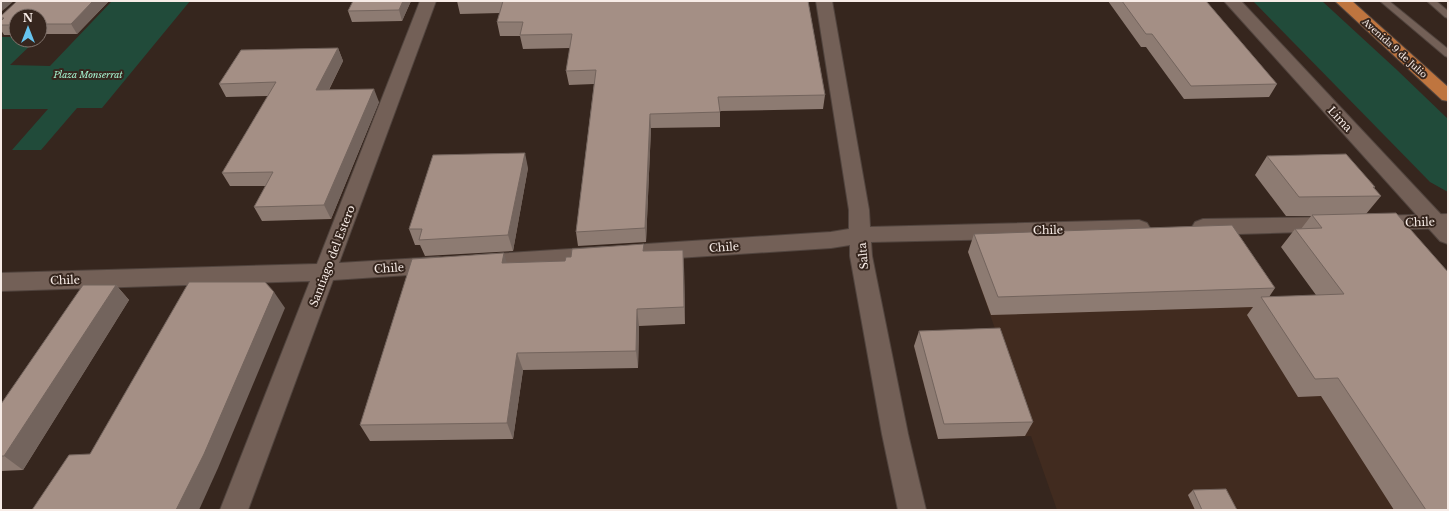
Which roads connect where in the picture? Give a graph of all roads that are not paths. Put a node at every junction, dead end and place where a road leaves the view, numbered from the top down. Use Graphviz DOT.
graph roads {
  1 [pos="428,1"];
  2 [pos="824,1"];
  3 [pos="1232,1"];
  4 [pos="1343,1"];
  5 [pos="1384,1"];
  6 [pos="1431,1"];
  7 [pos="1448,15"];
  8 [pos="1448,54"];
  9 [pos="1448,96"];
  10 [pos="1444,226"];
  11 [pos="1187,227"];
  12 [pos="1156,228"];
  13 [pos="861,235"];
  14 [pos="326,272"];
  15 [pos="1,282"];
  16 [pos="234,510"];
  17 [pos="912,510"];
  1 -- 14 [label="street, Santiago del Estero"];
  2 -- 13 [label="street, Salta"];
  3 -- 10 [label="street, Lima"];
  4 -- 9 [label="highway, Avenida 9 de Julio"];
  5 -- 8 [label="lane"];
  6 -- 7 [label="lane"];
  10 -- 11 [label="street, Chile"];
  12 -- 13 [label="street, Chile"];
  13 -- 14 [label="street, Chile"];
  13 -- 17 [label="street, Salta"];
  14 -- 15 [label="street, Chile"];
  14 -- 16 [label="street, Santiago del Estero"];
}
